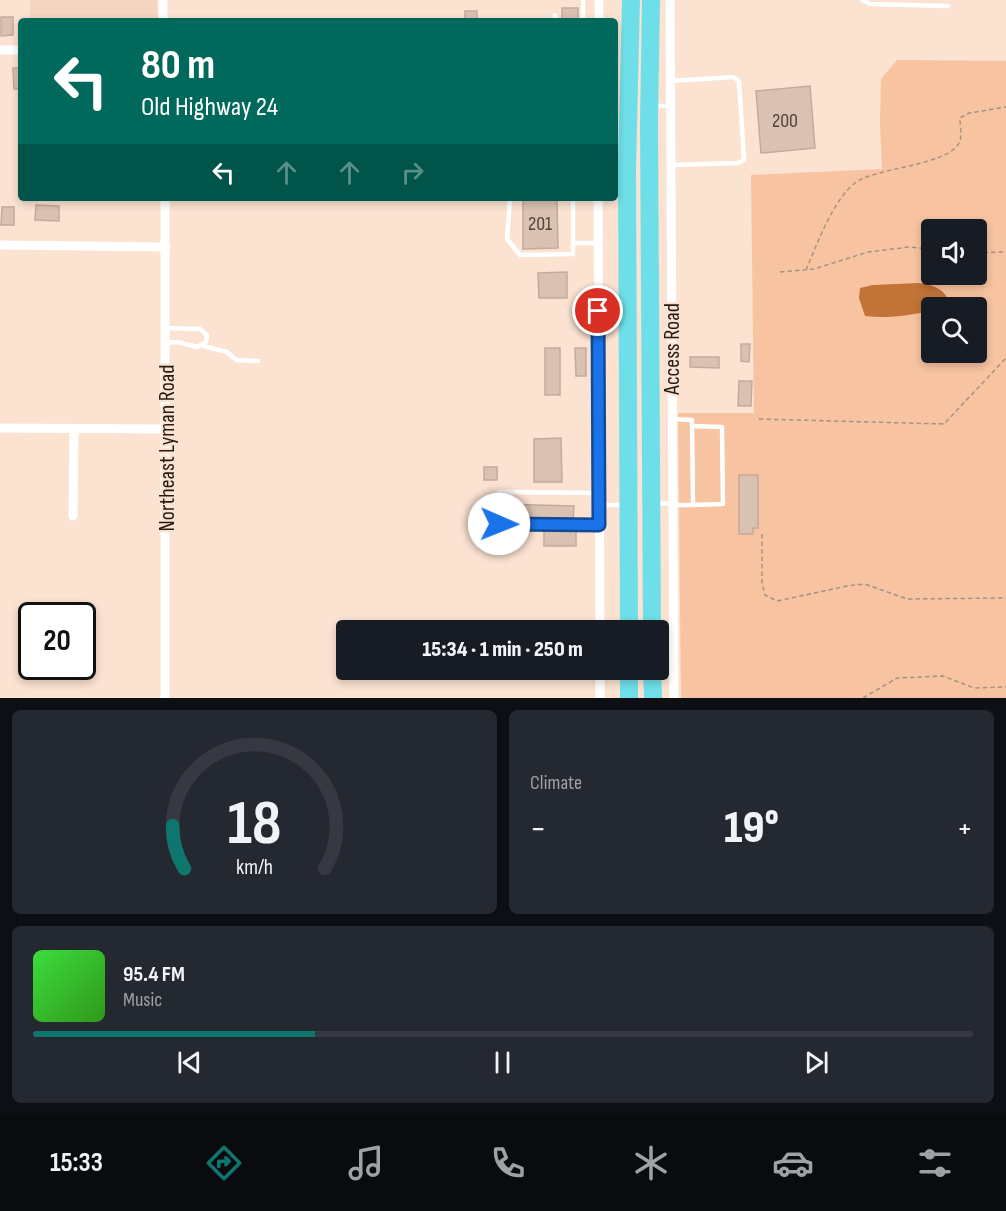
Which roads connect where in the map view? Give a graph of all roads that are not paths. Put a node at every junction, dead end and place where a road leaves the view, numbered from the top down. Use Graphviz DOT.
graph roads {
  1 [pos="163,0"];
  2 [pos="583,0"];
  3 [pos="599,0"];
  4 [pos="631,0"];
  5 [pos="651,0"];
  6 [pos="670,0"];
  7 [pos="862,0"];
  8 [pos="948,6"];
  9 [pos="163,18"];
  10 [pos="583,18"];
  11 [pos="599,18"];
  12 [pos="0,50"];
  13 [pos="18,51"];
  14 [pos="671,81"];
  15 [pos="625,106"];
  16 [pos="649,106"];
  17 [pos="671,106"];
  18 [pos="671,165"];
  19 [pos="165,201"];
  20 [pos="510,201"];
  21 [pos="573,201"];
  22 [pos="598,201"];
  23 [pos="573,243"];
  24 [pos="598,243"];
  25 [pos="0,245"];
  26 [pos="166,247"];
  27 [pos="166,328"];
  28 [pos="166,343"];
  29 [pos="202,345"];
  30 [pos="258,361"];
  31 [pos="672,419"];
  32 [pos="692,426"];
  33 [pos="0,428"];
  34 [pos="74,429"];
  35 [pos="166,429"];
  36 [pos="599,493"];
  37 [pos="651,504"];
  38 [pos="673,504"];
  39 [pos="599,505"];
  40 [pos="628,505"];
  41 [pos="693,505"];
  42 [pos="73,516"];
  43 [pos="599,525"];
  44 [pos="600,620"];
  45 [pos="629,620"];
  46 [pos="652,620"];
  47 [pos="600,680"];
  48 [pos="629,680"];
  49 [pos="652,680"];
  50 [pos="165,698"];
  51 [pos="600,698"];
  52 [pos="629,698"];
  53 [pos="653,698"];
  54 [pos="674,698"];
  1 -- 9 [label="street"];
  2 -- 10 [label="lane"];
  3 -- 11 [label="street"];
  4 -- 15 [label="highway"];
  5 -- 16 [label="highway"];
  6 -- 14 [label="street, Access Road"];
  7 -- 8 [label="lane"];
  12 -- 13 [label="street"];
  14 -- 17 [label="street, Access Road"];
  14 -- 18 [label="lane"];
  15 -- 16 [label="lane"];
  15 -- 40 [label="highway"];
  16 -- 17 [label="lane"];
  16 -- 37 [label="highway"];
  17 -- 18 [label="street, Access Road"];
  18 -- 31 [label="street, Access Road"];
  19 -- 26 [label="street, Northeast Lyman Road"];
  20 -- 23 [label="lane"];
  21 -- 23 [label="lane"];
  22 -- 24 [label="street"];
  23 -- 24 [label="lane"];
  24 -- 36 [label="street"];
  25 -- 26 [label="street"];
  26 -- 27 [label="street, Northeast Lyman Road"];
  27 -- 28 [label="street, Northeast Lyman Road"];
  27 -- 29 [label="lane"];
  28 -- 29 [label="lane"];
  28 -- 35 [label="street, Northeast Lyman Road"];
  29 -- 30 [label="lane"];
  31 -- 32 [label="lane"];
  31 -- 38 [label="street, Access Road"];
  32 -- 41 [label="lane"];
  32 -- 41 [label="lane"];
  33 -- 34 [label="street"];
  34 -- 35 [label="street"];
  34 -- 42 [label="street"];
  35 -- 50 [label="street, Northeast Lyman Road"];
  36 -- 39 [label="street"];
  36 -- 43 [label="lane"];
  37 -- 38 [label="lane"];
  37 -- 40 [label="lane"];
  37 -- 46 [label="highway"];
  38 -- 41 [label="lane"];
  38 -- 54 [label="street, Access Road"];
  39 -- 40 [label="lane"];
  39 -- 43 [label="street"];
  40 -- 45 [label="highway"];
  43 -- 44 [label="street"];
  47 -- 51 [label="street"];
  48 -- 52 [label="highway"];
  49 -- 53 [label="highway"];
}
